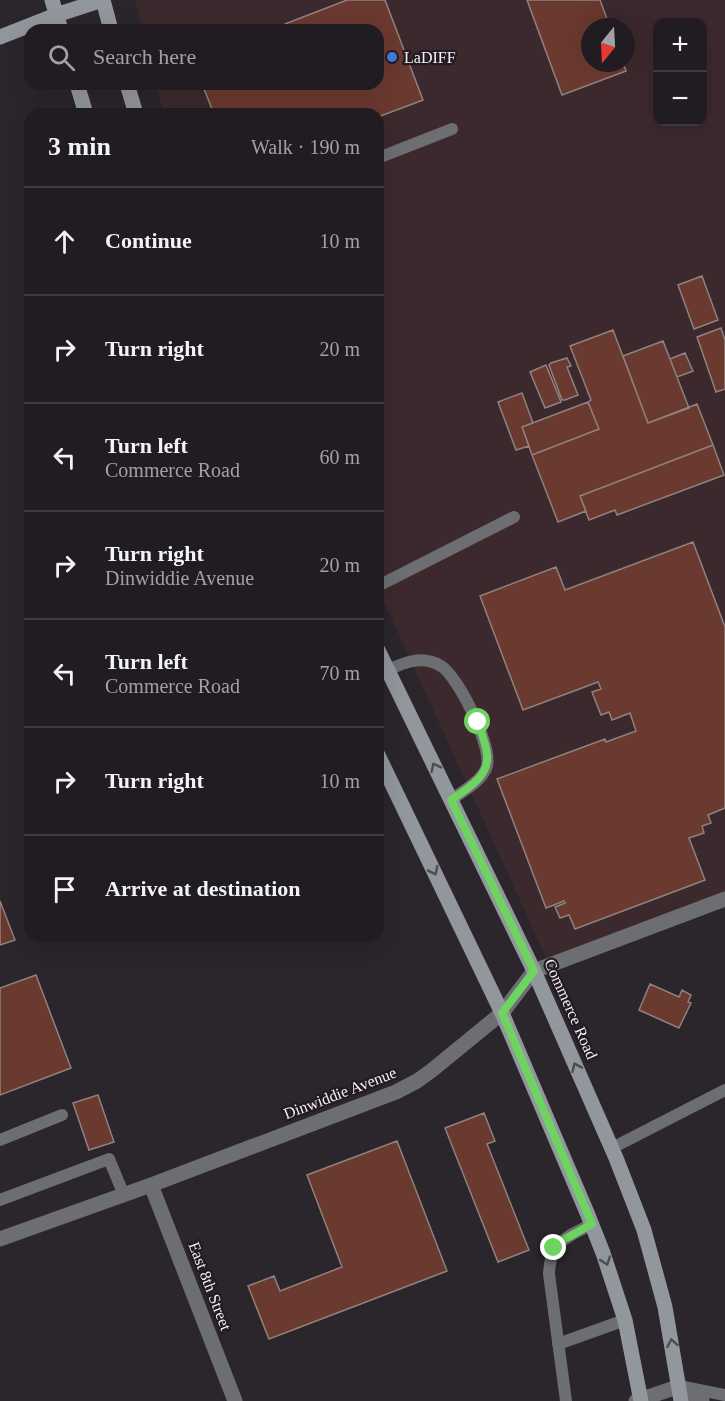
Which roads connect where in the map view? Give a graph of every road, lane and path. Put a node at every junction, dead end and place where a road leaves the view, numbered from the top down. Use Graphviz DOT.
graph roads {
  1 [pos="103,0"];
  2 [pos="54,7"];
  3 [pos="59,24"];
  4 [pos="109,24"];
  5 [pos="0,37"];
  6 [pos="79,90"];
  7 [pos="129,90"];
  8 [pos="84,108"];
  9 [pos="134,108"];
  10 [pos="453,129"];
  11 [pos="384,156"];
  12 [pos="514,517"];
  13 [pos="384,583"];
  14 [pos="384,662"];
  15 [pos="388,670"];
  16 [pos="384,767"];
  17 [pos="451,800"];
  18 [pos="725,899"];
  19 [pos="534,971"];
  20 [pos="502,1013"];
  21 [pos="725,1090"];
  22 [pos="62,1115"];
  23 [pos="0,1140"];
  24 [pos="612,1148"];
  25 [pos="151,1185"];
  26 [pos="124,1195"];
  27 [pos="0,1200"];
  28 [pos="592,1224"];
  29 [pos="0,1239"];
  30 [pos="625,1320"];
  31 [pos="558,1344"];
  32 [pos="680,1393"];
  33 [pos="725,1395"];
  34 [pos="639,1400"];
  35 [pos="235,1401"];
  36 [pos="566,1401"];
  37 [pos="702,1401"];
  1 -- 2 [label="main road"];
  1 -- 4 [label="main road"];
  2 -- 3 [label="main road"];
  2 -- 5 [label="main road"];
  6 -- 8 [label="main road"];
  7 -- 9 [label="main road"];
  10 -- 11 [label="lane"];
  12 -- 13 [label="lane"];
  14 -- 15 [label="main road, Commerce Road"];
  17 -- 15 [label="main road, Commerce Road, one-way"];
  15 -- 17 [label="lane"];
  16 -- 20 [label="main road, one-way"];
  17 -- 19 [label="main road, Commerce Road"];
  18 -- 19 [label="street"];
  19 -- 20 [label="street, Dinwiddie Avenue"];
  24 -- 19 [label="main road, Commerce Road, one-way"];
  20 -- 25 [label="street, Dinwiddie Avenue"];
  20 -- 28 [label="main road"];
  21 -- 24 [label="lane"];
  22 -- 23 [label="lane"];
  32 -- 24 [label="main road, Commerce Road, one-way"];
  25 -- 26 [label="street, Dinwiddie Avenue"];
  25 -- 35 [label="street, East 8th Street"];
  26 -- 27 [label="lane"];
  26 -- 29 [label="street, Dinwiddie Avenue"];
  28 -- 30 [label="main road, one-way"];
  28 -- 31 [label="lane"];
  30 -- 31 [label="lane"];
  30 -- 34 [label="main road"];
  31 -- 36 [label="lane"];
  32 -- 33 [label="lane"];
  32 -- 34 [label="street"];
  32 -- 37 [label="street"];
}
